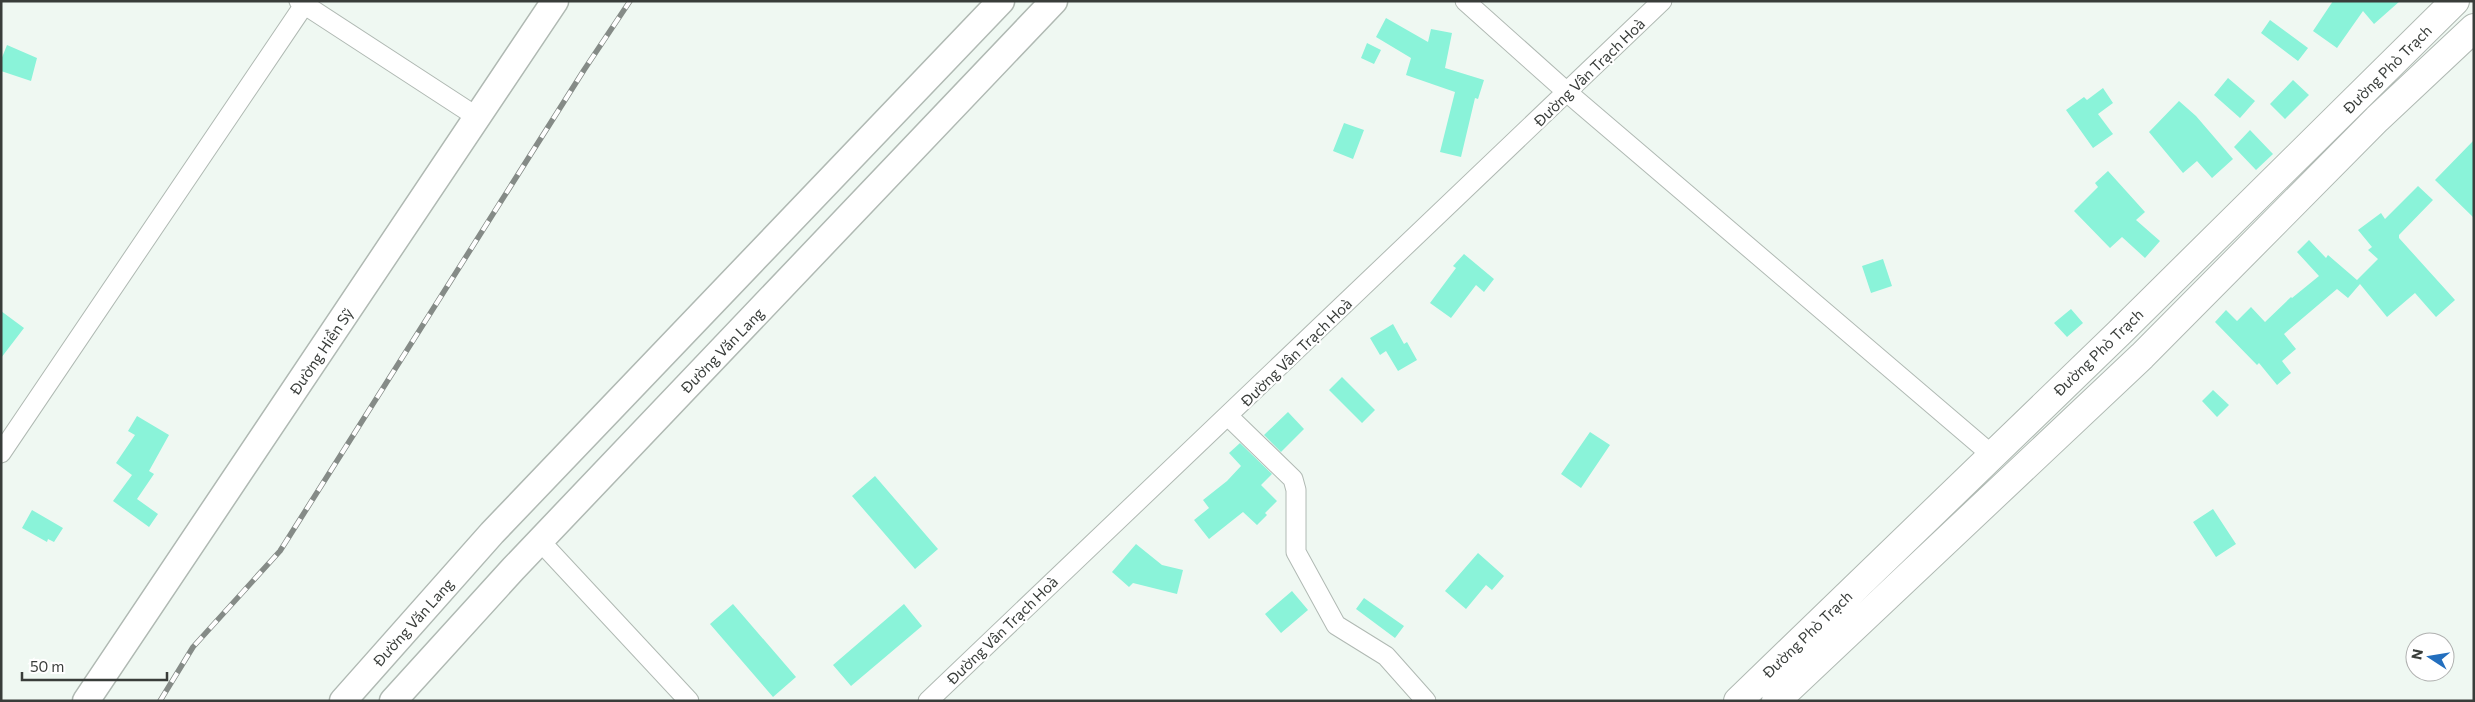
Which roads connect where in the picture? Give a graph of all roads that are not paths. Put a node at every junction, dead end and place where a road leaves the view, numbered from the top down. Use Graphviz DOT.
graph roads {
  1 [pos="555,1"];
  2 [pos="1000,1"];
  3 [pos="1054,1"];
  4 [pos="1464,1"];
  5 [pos="1662,1"];
  6 [pos="2455,1"];
  7 [pos="301,3"];
  8 [pos="2474,28"];
  9 [pos="1568,93"];
  10 [pos="2358,99"];
  11 [pos="477,117"];
  12 [pos="2377,119"];
  13 [pos="2119,333"];
  14 [pos="2142,356"];
  15 [pos="1228,416"];
  16 [pos="1,453"];
  17 [pos="1992,454"];
  18 [pos="540,541"];
  19 [pos="86,701"];
  20 [pos="343,701"];
  21 [pos="393,701"];
  22 [pos="689,701"];
  23 [pos="928,701"];
  24 [pos="1426,701"];
  25 [pos="1738,701"];
  26 [pos="1776,701"];
  1 -- 11 [label="street, Đường Hiền Sỹ"];
  2 -- 20 [label="street, Đường Văn Lang"];
  3 -- 18 [label="street, Đường Văn Lang"];
  4 -- 9 [label="street"];
  5 -- 9 [label="street, Đường Vân Trạch Hoà"];
  6 -- 10 [label="highway, Đường Phò Trạch"];
  7 -- 11 [label="street"];
  7 -- 16 [label="street"];
  8 -- 12 [label="highway, Đường Phò Trạch"];
  9 -- 15 [label="street, Đường Vân Trạch Hoà"];
  9 -- 17 [label="street"];
  10 -- 12 [label="highway"];
  10 -- 13 [label="highway, Đường Phò Trạch"];
  11 -- 19 [label="street, Đường Hiền Sỹ"];
  12 -- 14 [label="highway, Đường Phò Trạch"];
  13 -- 14 [label="highway"];
  13 -- 17 [label="highway, Đường Phò Trạch"];
  14 -- 26 [label="highway, Đường Phò Trạch"];
  15 -- 23 [label="street, Đường Vân Trạch Hoà"];
  15 -- 24 [label="street"];
  17 -- 25 [label="highway, Đường Phò Trạch"];
  18 -- 21 [label="street, Đường Văn Lang"];
  18 -- 22 [label="street"];
}
